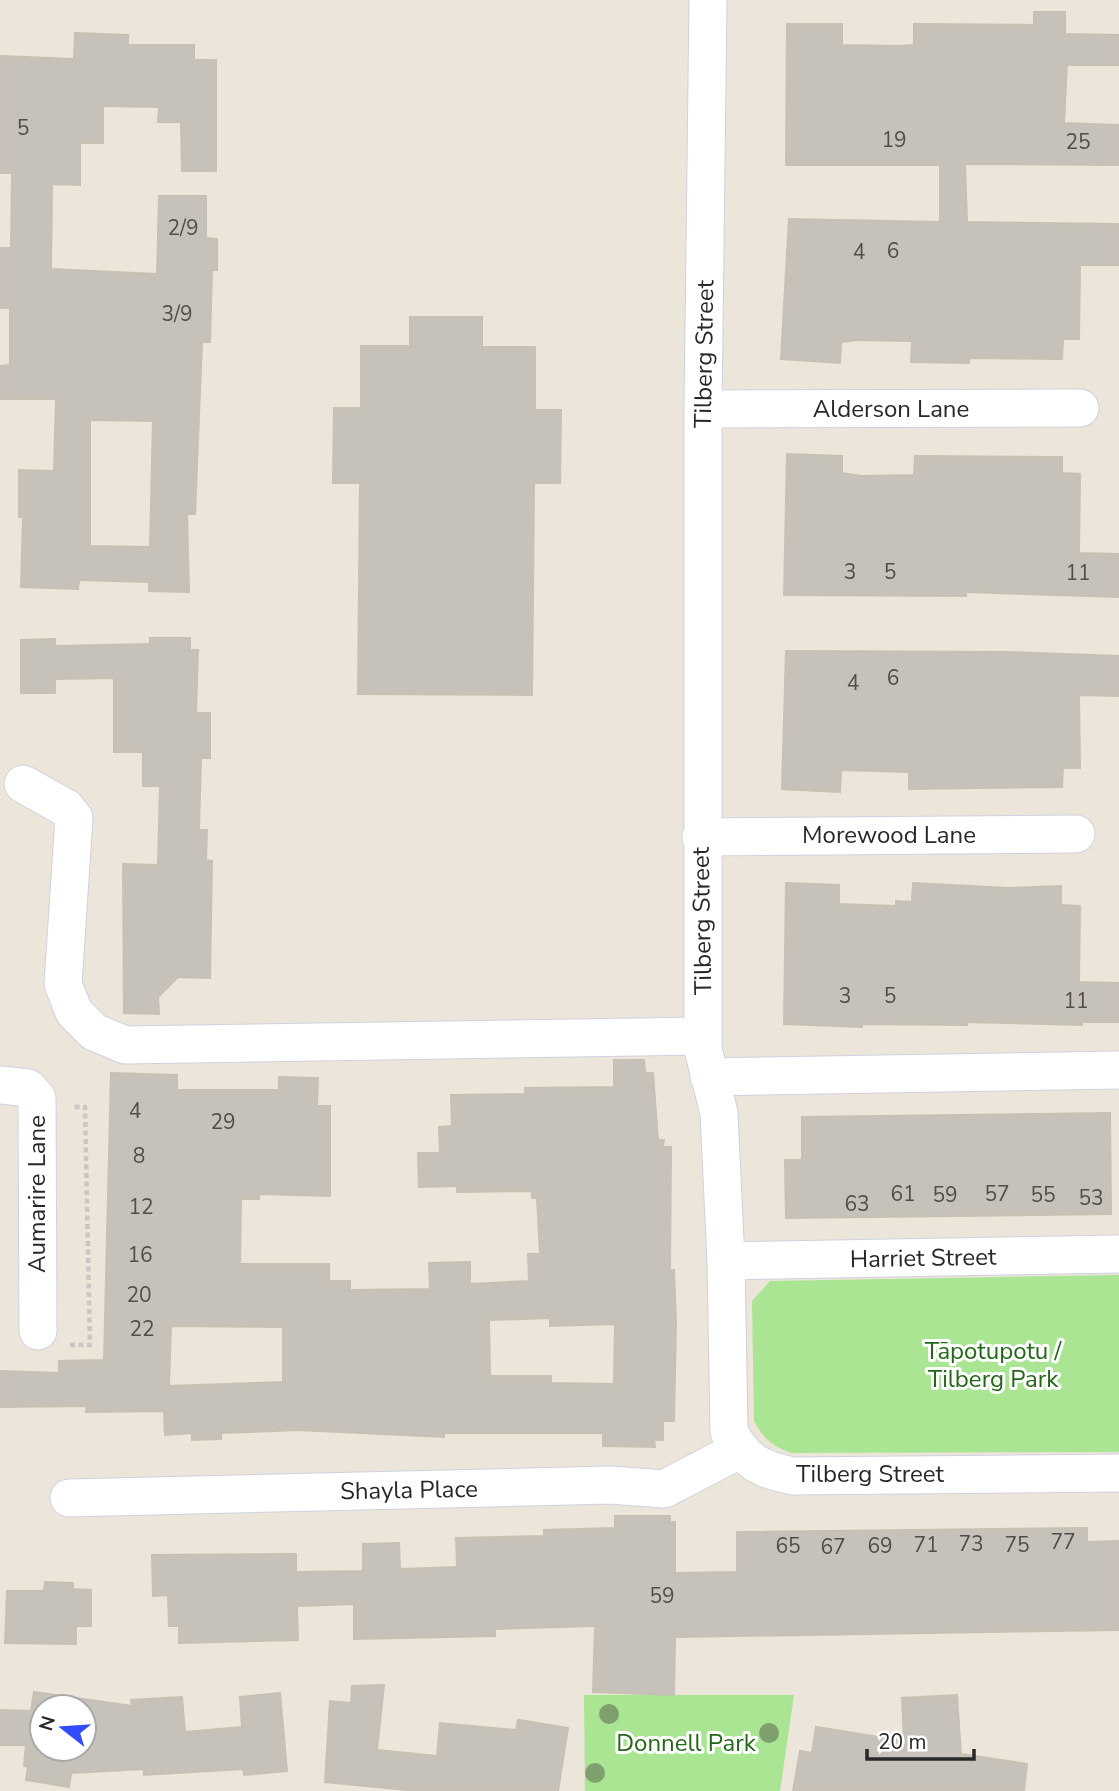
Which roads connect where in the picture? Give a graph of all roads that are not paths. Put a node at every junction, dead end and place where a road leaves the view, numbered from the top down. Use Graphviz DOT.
graph roads {
  1 [pos="708,0"];
  2 [pos="1080,408"];
  3 [pos="702,410"];
  4 [pos="23,784"];
  5 [pos="1076,834"];
  6 [pos="701,837"];
  7 [pos="703,1036"];
  8 [pos="1119,1070"];
  9 [pos="709,1077"];
  10 [pos="0,1085"];
  11 [pos="1119,1254"];
  12 [pos="726,1261"];
  13 [pos="38,1331"];
  14 [pos="739,1450"];
  15 [pos="1119,1473"];
  16 [pos="69,1498"];
  1 -- 3 [label="street, Tilberg Street"];
  2 -- 3 [label="street, Alderson Lane"];
  3 -- 6 [label="street, Tilberg Street"];
  4 -- 7 [label="street"];
  5 -- 6 [label="street, Morewood Lane"];
  6 -- 7 [label="street, Tilberg Street"];
  7 -- 9 [label="street, Tilberg Street"];
  8 -- 9 [label="street"];
  9 -- 12 [label="street, Tilberg Street"];
  10 -- 13 [label="street, Aumarire Lane"];
  11 -- 12 [label="street, Harriet Street"];
  12 -- 14 [label="street, Tilberg Street"];
  14 -- 15 [label="street, Tilberg Street"];
  14 -- 16 [label="street, Shayla Place"];
}
